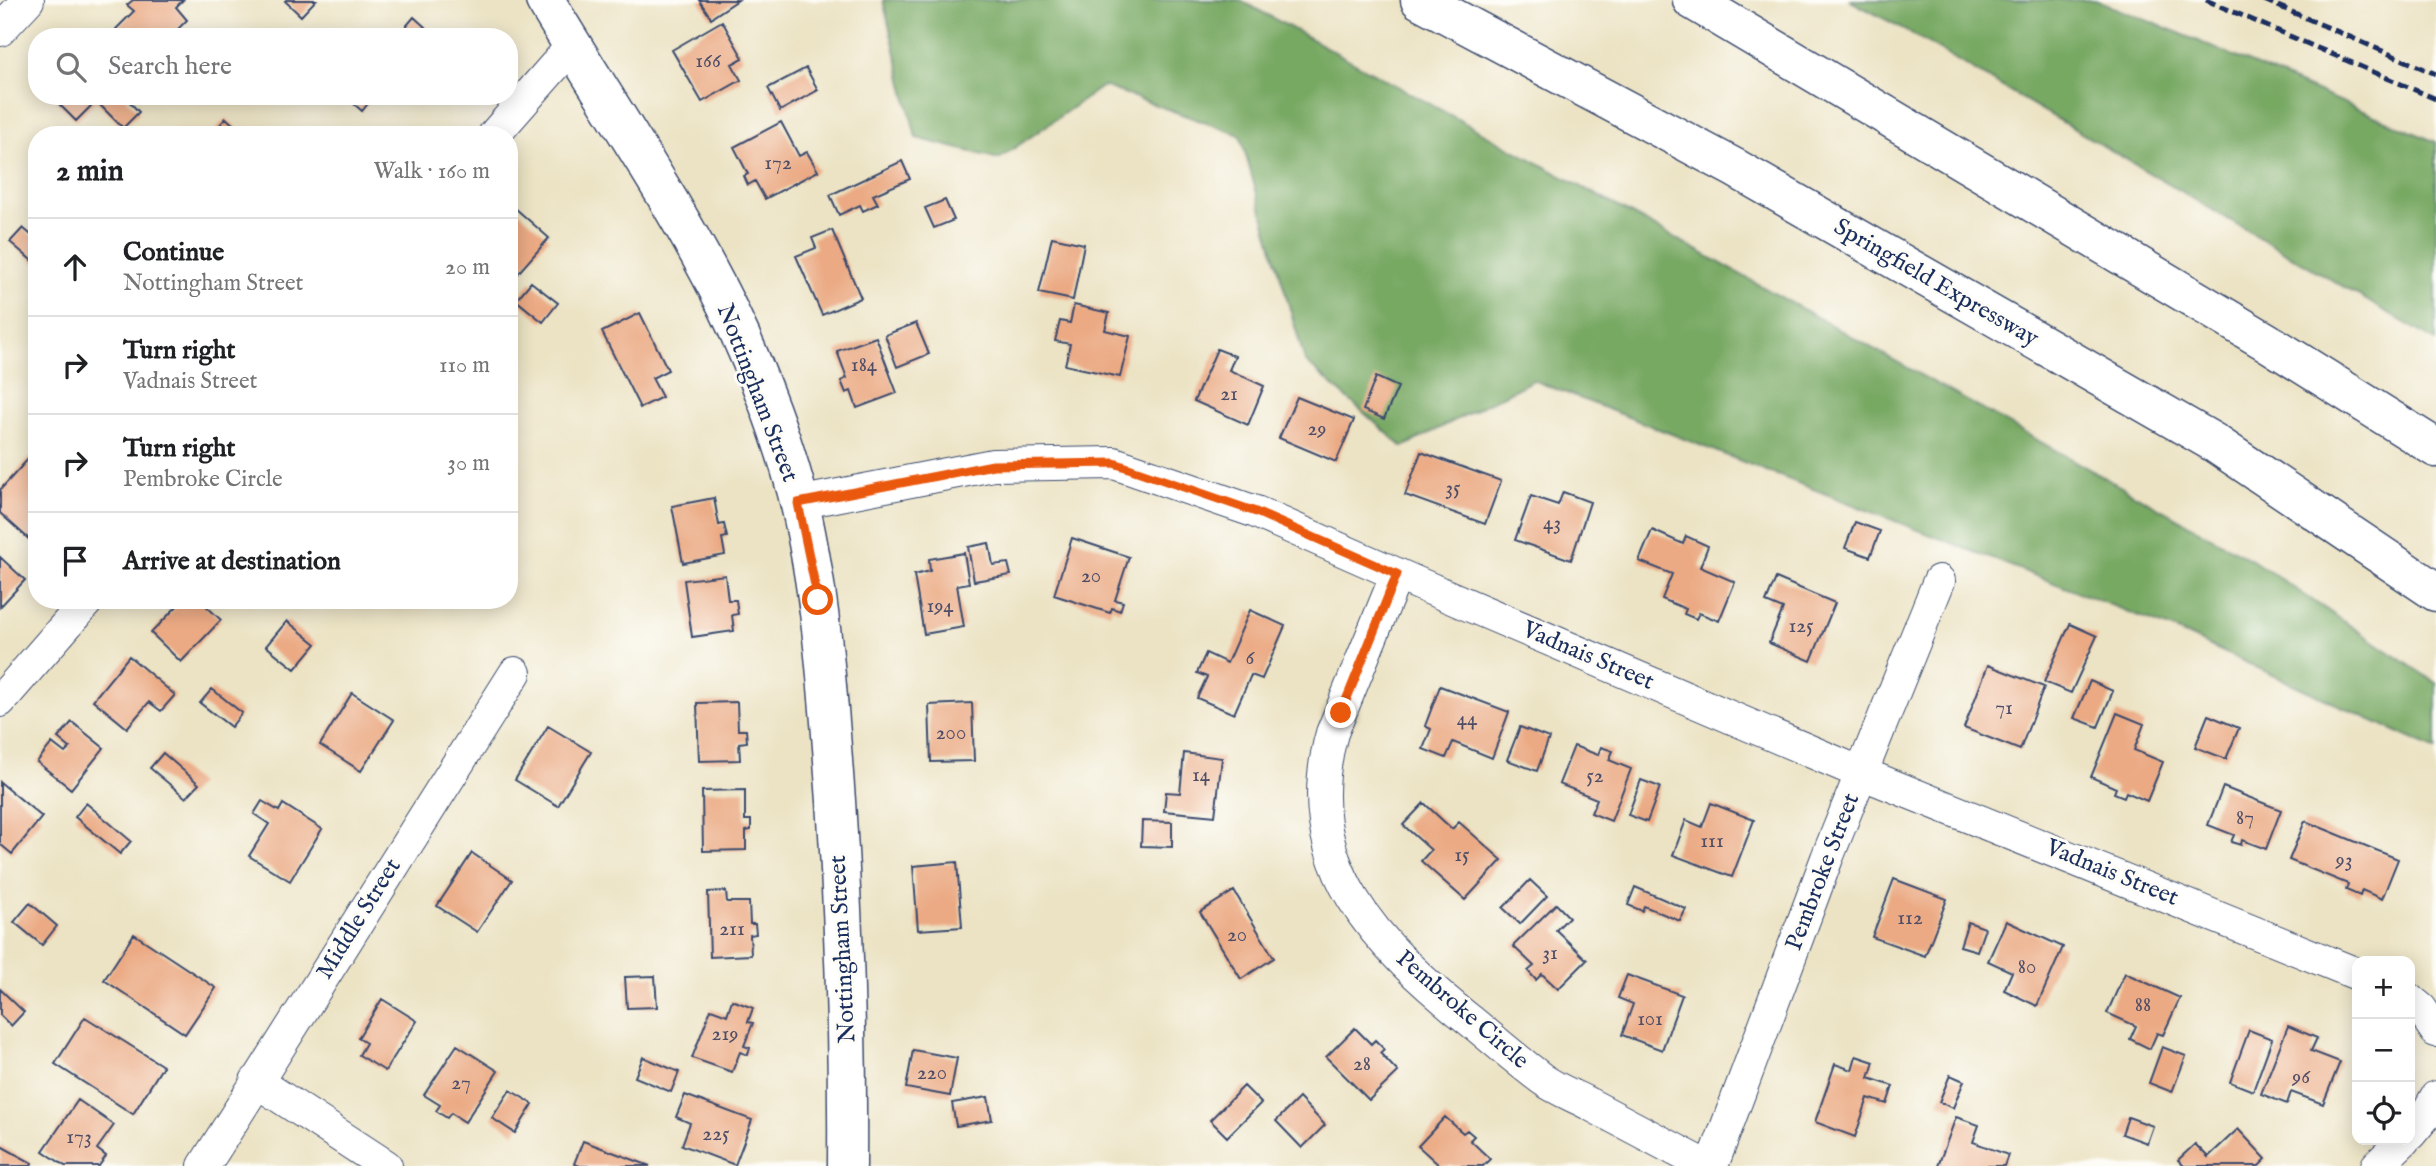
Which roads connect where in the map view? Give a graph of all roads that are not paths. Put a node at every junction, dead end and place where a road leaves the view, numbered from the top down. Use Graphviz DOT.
graph roads {
  1 [pos="28,0"];
  2 [pos="545,0"];
  3 [pos="1420,0"];
  4 [pos="1692,0"];
  5 [pos="0,30"];
  6 [pos="572,46"];
  7 [pos="502,126"];
  8 [pos="2436,448"];
  9 [pos="798,503"];
  10 [pos="1397,574"];
  11 [pos="1939,581"];
  12 [pos="2436,592"];
  13 [pos="80,609"];
  14 [pos="515,673"];
  15 [pos="0,701"];
  16 [pos="1861,773"];
  17 [pos="2352,972"];
  18 [pos="2415,1004"];
  19 [pos="2436,1031"];
  20 [pos="256,1081"];
  21 [pos="2436,1097"];
  22 [pos="2415,1128"];
  23 [pos="2399,1145"];
  24 [pos="204,1166"];
  25 [pos="386,1166"];
  26 [pos="847,1166"];
  27 [pos="1706,1166"];
  28 [pos="1712,1166"];
  29 [pos="2377,1166"];
  1 -- 5 [label="street"];
  2 -- 6 [label="main road, Nottingham Street"];
  3 -- 12 [label="main road, Springfield Expressway"];
  4 -- 8 [label="main road"];
  6 -- 7 [label="street"];
  6 -- 9 [label="main road, Nottingham Street"];
  9 -- 10 [label="street, Vadnais Street"];
  9 -- 26 [label="main road, Nottingham Street"];
  10 -- 16 [label="street, Vadnais Street"];
  10 -- 27 [label="street, Pembroke Circle"];
  11 -- 16 [label="street, Pembroke Street"];
  13 -- 15 [label="street"];
  14 -- 20 [label="street, Middle Street"];
  16 -- 17 [label="street, Vadnais Street"];
  16 -- 28 [label="street, Pembroke Street"];
  18 -- 19 [label="street"];
  20 -- 24 [label="street, Middle Street"];
  20 -- 25 [label="street"];
  21 -- 22 [label="street"];
  23 -- 29 [label="street"];
}
